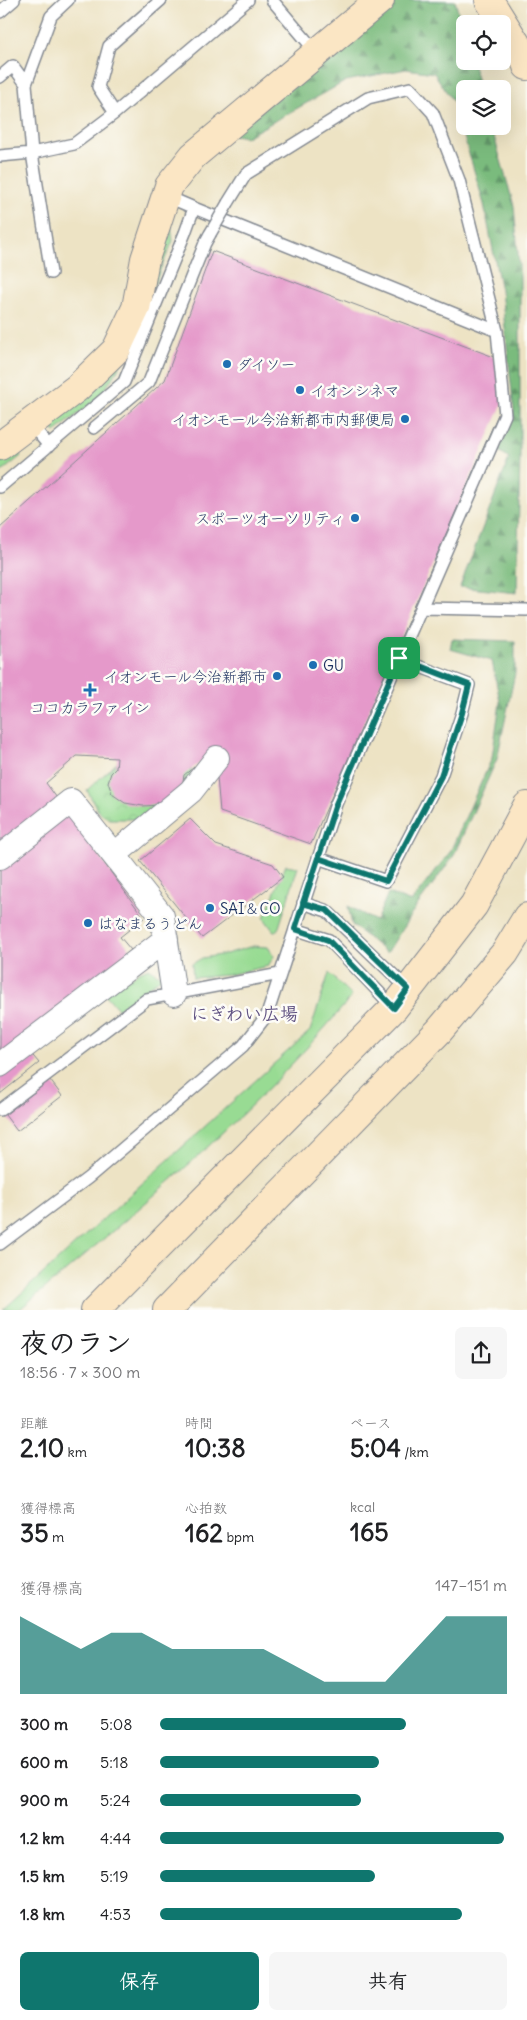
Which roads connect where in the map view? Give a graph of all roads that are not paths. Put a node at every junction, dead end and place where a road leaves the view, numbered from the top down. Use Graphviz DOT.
graph roads {
  1 [pos="14,0"];
  2 [pos="68,0"];
  3 [pos="161,0"];
  4 [pos="248,0"];
  5 [pos="272,0"];
  6 [pos="380,0"];
  7 [pos="489,0"];
  8 [pos="0,12"];
  9 [pos="317,53"];
  10 [pos="527,66"];
  11 [pos="0,77"];
  12 [pos="26,84"];
  13 [pos="115,113"];
  14 [pos="32,153"];
  15 [pos="0,156"];
  16 [pos="166,196"];
  17 [pos="194,208"];
  18 [pos="51,272"];
  19 [pos="497,331"];
  20 [pos="30,423"];
  21 [pos="94,428"];
  22 [pos="0,446"];
  23 [pos="50,446"];
  24 [pos="0,488"];
  25 [pos="421,608"];
  26 [pos="527,610"];
  27 [pos="399,658"];
  28 [pos="217,758"];
  29 [pos="527,806"];
  30 [pos="114,854"];
  31 [pos="0,857"];
  32 [pos="318,858"];
  33 [pos="303,903"];
  34 [pos="527,917"];
  35 [pos="295,929"];
  36 [pos="166,939"];
  37 [pos="280,974"];
  38 [pos="174,994"];
  39 [pos="401,998"];
  40 [pos="0,1065"];
  41 [pos="0,1110"];
  42 [pos="2,1239"];
  43 [pos="95,1310"];
  44 [pos="166,1310"];
  1 -- 8 [label="lane"];
  2 -- 12 [label="lane"];
  3 -- 13 [label="lane"];
  4 -- 13 [label="lane"];
  5 -- 9 [label="lane"];
  6 -- 9 [label="street"];
  7 -- 10 [label="street"];
  9 -- 16 [label="street"];
  11 -- 12 [label="lane"];
  12 -- 14 [label="lane"];
  13 -- 14 [label="lane"];
  14 -- 15 [label="lane"];
  14 -- 18 [label="lane"];
  16 -- 17 [label="lane"];
  16 -- 20 [label="street"];
  17 -- 19 [label="lane"];
  17 -- 23 [label="lane"];
  19 -- 21 [label="lane, bridge"];
  19 -- 25 [label="lane"];
  20 -- 22 [label="street"];
  20 -- 23 [label="lane"];
  23 -- 24 [label="lane"];
  25 -- 26 [label="lane"];
  25 -- 27 [label="lane"];
  27 -- 32 [label="lane"];
  27 -- 32 [label="lane"];
  28 -- 30 [label="street"];
  29 -- 39 [label="street"];
  30 -- 31 [label="street"];
  30 -- 36 [label="street"];
  32 -- 33 [label="lane"];
  33 -- 35 [label="lane"];
  33 -- 39 [label="lane"];
  34 -- 44 [label="street"];
  35 -- 37 [label="lane"];
  35 -- 39 [label="lane"];
  36 -- 38 [label="street"];
  36 -- 40 [label="street"];
  37 -- 38 [label="lane"];
  37 -- 42 [label="lane"];
  38 -- 41 [label="lane"];
  39 -- 43 [label="street"];
}
